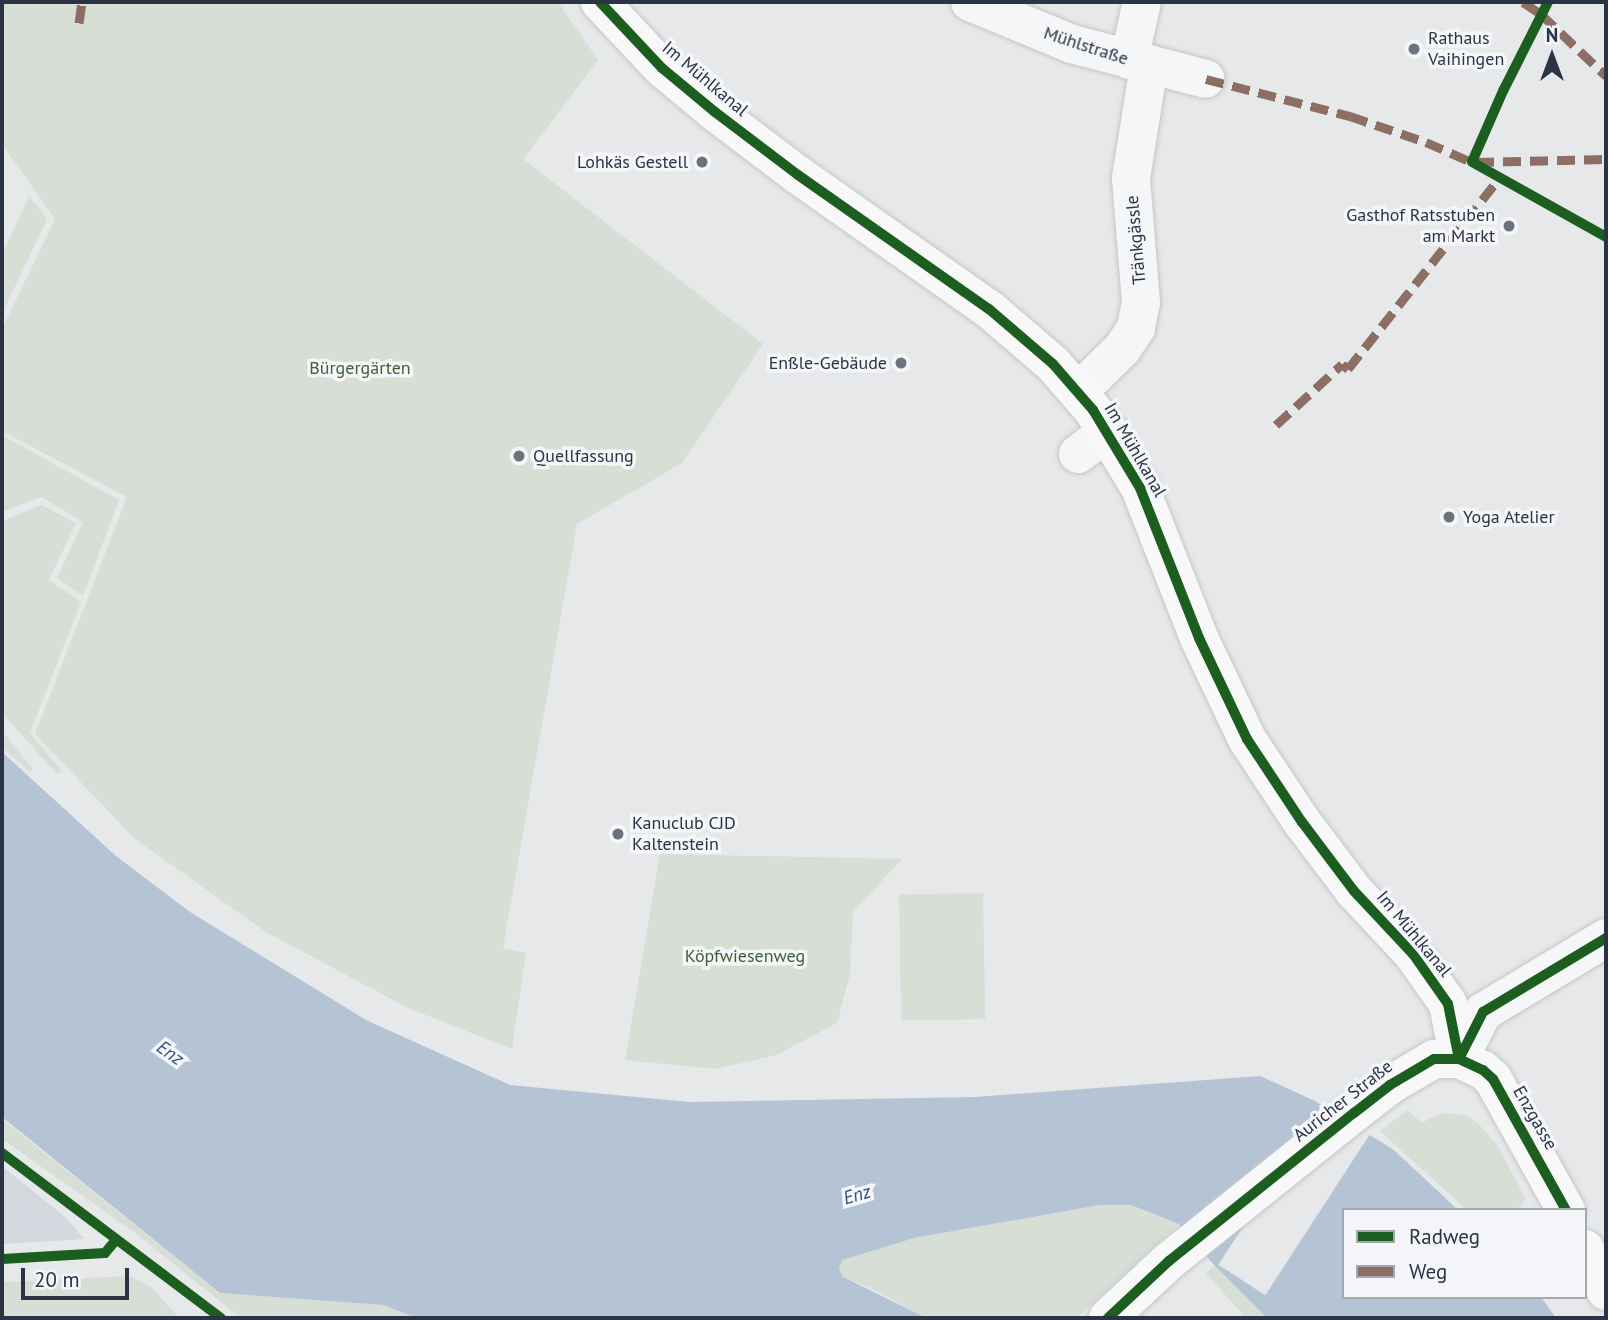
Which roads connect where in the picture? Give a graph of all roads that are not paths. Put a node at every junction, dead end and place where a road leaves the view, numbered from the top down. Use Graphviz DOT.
graph roads {
  1 [pos="600,2"];
  2 [pos="970,2"];
  3 [pos="1142,2"];
  4 [pos="1139,63"];
  5 [pos="1206,79"];
  6 [pos="1078,392"];
  7 [pos="1606,938"];
  8 [pos="1459,1059"];
  9 [pos="1565,1208"];
  10 [pos="1587,1253"];
  11 [pos="1606,1291"];
  12 [pos="1108,1318"];
  1 -- 6 [label="street, Im Mühlkanal"];
  2 -- 4 [label="street, Mühlstraße"];
  3 -- 4 [label="street, Tränkgässle"];
  4 -- 5 [label="street, Mühlstraße"];
  4 -- 6 [label="street, Tränkgässle"];
  6 -- 8 [label="street, Im Mühlkanal"];
  7 -- 8 [label="street"];
  8 -- 9 [label="street, Enzgasse"];
  8 -- 12 [label="street, Auricher Straße"];
  10 -- 11 [label="street"];
}
